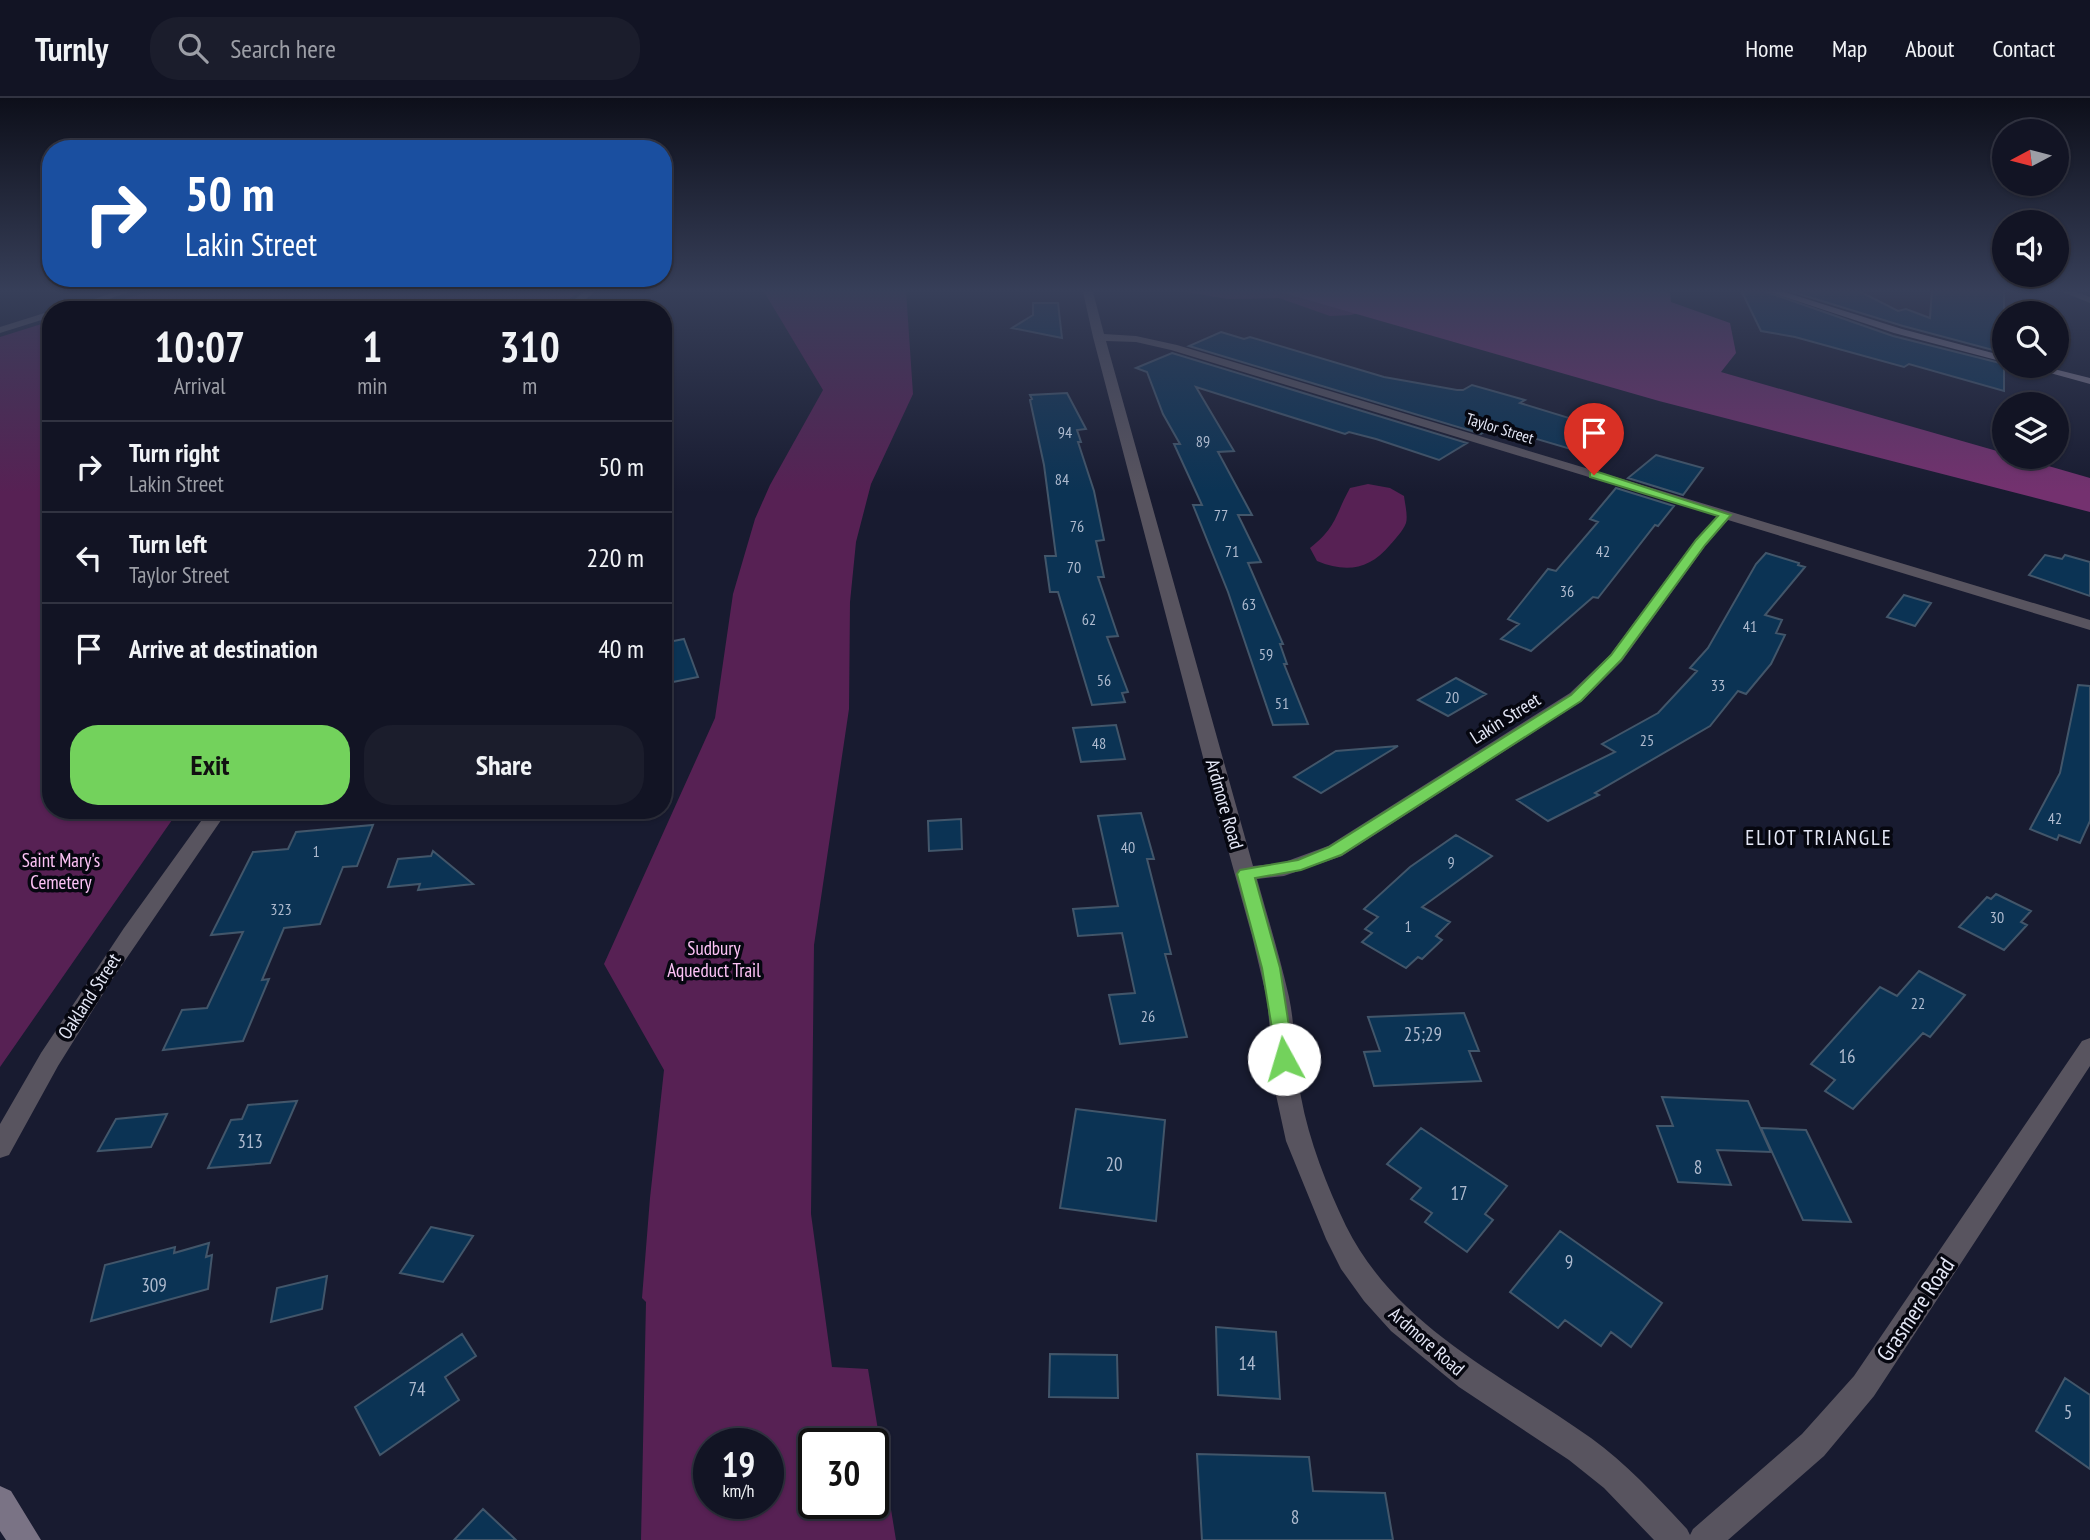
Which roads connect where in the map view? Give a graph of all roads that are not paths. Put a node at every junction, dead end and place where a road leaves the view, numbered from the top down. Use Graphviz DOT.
graph roads {
  1 [pos="1103,357"];
  2 [pos="1207,357"];
  3 [pos="2069,376"];
  4 [pos="2090,381"];
  5 [pos="1725,515"];
  6 [pos="2090,625"];
  7 [pos="212,819"];
  8 [pos="1246,874"];
  9 [pos="2090,1047"];
  10 [pos="0,1147"];
  11 [pos="0,1502"];
  12 [pos="25,1540"];
  13 [pos="1676,1540"];
  14 [pos="1704,1540"];
  1 -- 8 [label="street, Ardmore Road"];
  2 -- 5 [label="street, Taylor Street"];
  3 -- 4 [label="main road"];
  5 -- 6 [label="street, Taylor Street"];
  5 -- 8 [label="street, Lakin Street"];
  7 -- 10 [label="street, Oakland Street"];
  8 -- 13 [label="street, Ardmore Road"];
  9 -- 14 [label="street, Grasmere Road"];
  11 -- 12 [label="main road"];
}
